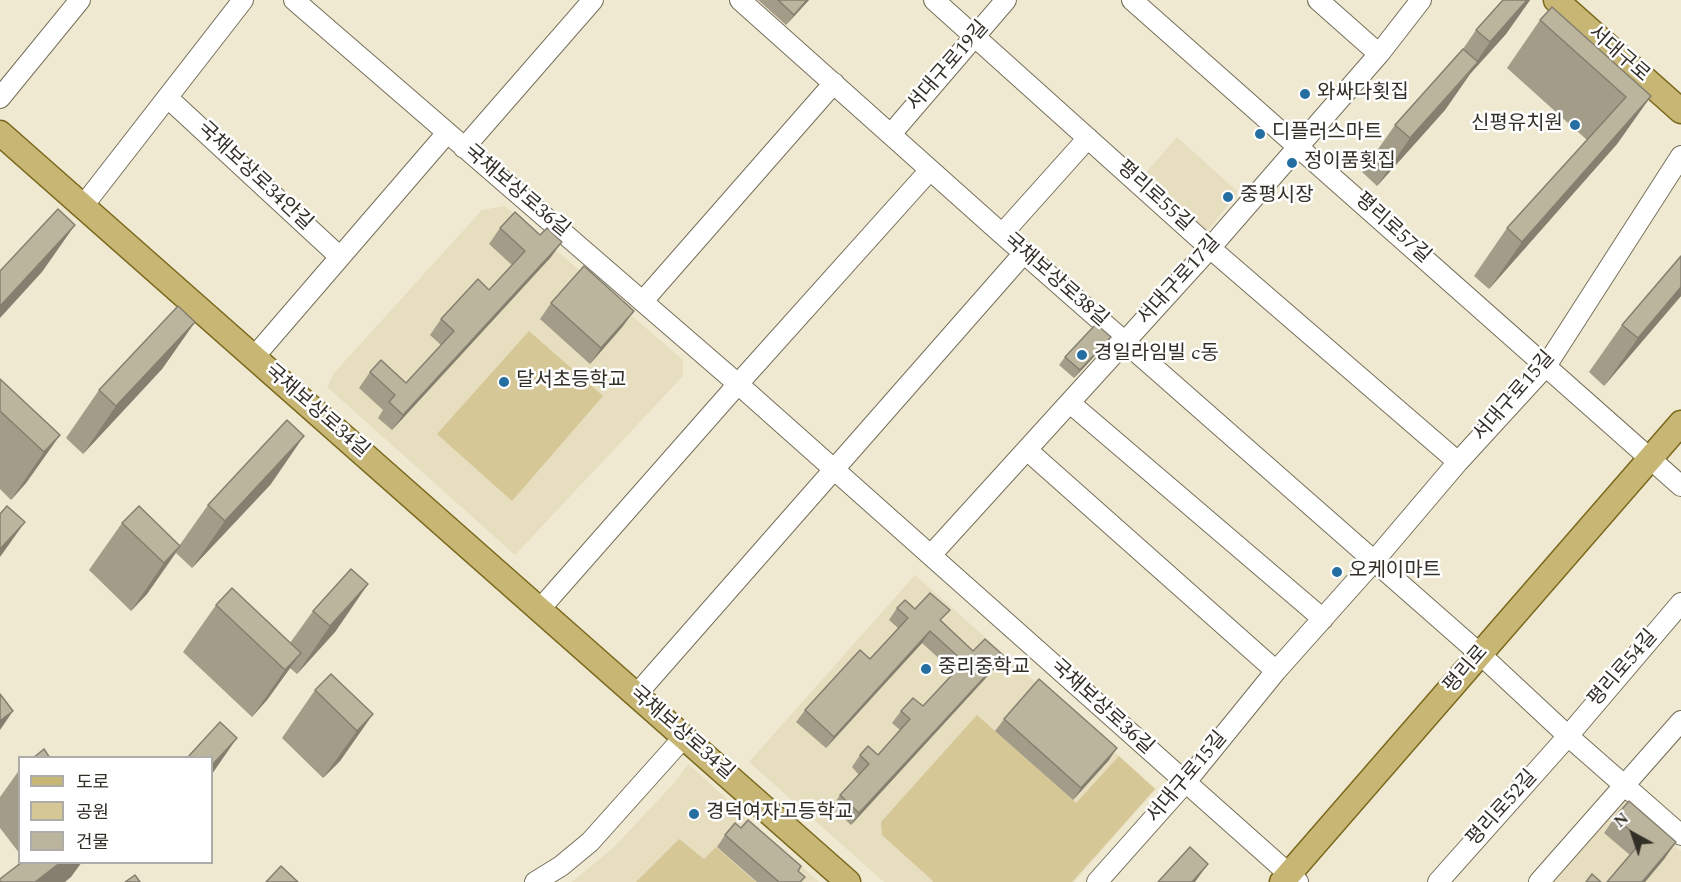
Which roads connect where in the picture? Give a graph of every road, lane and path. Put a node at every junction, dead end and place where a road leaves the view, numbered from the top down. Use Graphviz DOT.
graph roads {
  1 [pos="80,0"];
  2 [pos="243,0"];
  3 [pos="294,0"];
  4 [pos="593,0"];
  5 [pos="740,0"];
  6 [pos="934,0"];
  7 [pos="1006,0"];
  8 [pos="1132,0"];
  9 [pos="1318,0"];
  10 [pos="1421,0"];
  11 [pos="1556,0"];
  12 [pos="976,36"];
  13 [pos="1379,54"];
  14 [pos="834,83"];
  15 [pos="0,98"];
  16 [pos="168,98"];
  17 [pos="1681,111"];
  18 [pos="0,133"];
  19 [pos="447,133"];
  20 [pos="891,134"];
  21 [pos="1088,138"];
  22 [pos="1299,146"];
  23 [pos="464,148"];
  24 [pos="1681,156"];
  25 [pos="930,170"];
  26 [pos="83,206"];
  27 [pos="1002,234"];
  28 [pos="1210,248"];
  29 [pos="1024,253"];
  30 [pos="339,257"];
  31 [pos="643,301"];
  32 [pos="1125,342"];
  33 [pos="254,357"];
  34 [pos="1546,366"];
  35 [pos="738,384"];
  36 [pos="1070,403"];
  37 [pos="1681,423"];
  38 [pos="1027,450"];
  39 [pos="1651,458"];
  40 [pos="1458,462"];
  41 [pos="834,469"];
  42 [pos="1681,486"];
  43 [pos="931,555"];
  44 [pos="1374,561"];
  45 [pos="1681,603"];
  46 [pos="540,609"];
  47 [pos="1323,619"];
  48 [pos="1480,654"];
  49 [pos="1276,671"];
  50 [pos="636,695"];
  51 [pos="1681,721"];
  52 [pos="1568,736"];
  53 [pos="684,737"];
  54 [pos="1185,783"];
  55 [pos="1624,785"];
  56 [pos="1681,835"];
  57 [pos="1290,879"];
  58 [pos="536,882"];
  59 [pos="848,882"];
  60 [pos="1097,882"];
  61 [pos="1438,882"];
  62 [pos="1539,882"];
  1 -- 15 [label="street"];
  2 -- 16 [label="street"];
  3 -- 19 [label="street, 국채보상로36길"];
  4 -- 23 [label="street"];
  5 -- 14 [label="street, 국채보상로38길"];
  6 -- 12 [label="street, 평리로55길"];
  7 -- 12 [label="street, 서대구로19길"];
  8 -- 22 [label="street, 평리로57길"];
  9 -- 13 [label="street"];
  10 -- 13 [label="street, 서대구로17길"];
  11 -- 17 [label="main road, 서대구로"];
  12 -- 20 [label="street, 서대구로19길"];
  12 -- 21 [label="street, 평리로55길"];
  13 -- 22 [label="street, 서대구로17길"];
  14 -- 20 [label="street, 국채보상로38길"];
  14 -- 31 [label="street"];
  16 -- 26 [label="street"];
  16 -- 30 [label="street, 국채보상로34안길"];
  18 -- 26 [label="main road, 국채보상로34길"];
  19 -- 23 [label="street, 국채보상로36길"];
  19 -- 30 [label="street, 국채보상로34길"];
  20 -- 25 [label="street, 국채보상로38길"];
  21 -- 27 [label="street"];
  21 -- 28 [label="street, 평리로55길"];
  22 -- 28 [label="street, 서대구로17길"];
  22 -- 34 [label="street, 평리로57길"];
  23 -- 31 [label="street, 국채보상로36길"];
  24 -- 34 [label="street, 서대구로15길"];
  25 -- 27 [label="street, 국채보상로38길"];
  25 -- 35 [label="street"];
  26 -- 33 [label="main road, 국채보상로34길"];
  27 -- 29 [label="street, 국채보상로38길"];
  28 -- 32 [label="street, 서대구로17길"];
  28 -- 40 [label="street, 평리로55길"];
  29 -- 32 [label="street, 국채보상로38길"];
  29 -- 41 [label="street"];
  30 -- 33 [label="street, 국채보상로34길"];
  31 -- 35 [label="street, 국채보상로36길"];
  32 -- 36 [label="street, 서대구로17길"];
  32 -- 44 [label="street, 국채보상로38길"];
  33 -- 46 [label="main road, 국채보상로34길"];
  34 -- 39 [label="street, 평리로57길"];
  34 -- 40 [label="street, 서대구로15길"];
  35 -- 41 [label="street, 국채보상로36길"];
  35 -- 46 [label="street"];
  36 -- 38 [label="street, 서대구로17길"];
  36 -- 47 [label="street"];
  37 -- 39 [label="main road, 평리로"];
  38 -- 43 [label="street, 서대구로17길"];
  38 -- 49 [label="street"];
  39 -- 42 [label="street"];
  39 -- 48 [label="main road, 평리로"];
  40 -- 44 [label="street, 서대구로15길"];
  41 -- 43 [label="street, 국채보상로36길"];
  41 -- 50 [label="street"];
  43 -- 54 [label="street, 국채보상로36길"];
  44 -- 47 [label="street, 서대구로15길"];
  44 -- 48 [label="street, 국채보상로38길"];
  45 -- 52 [label="street, 평리로54길"];
  46 -- 50 [label="main road, 국채보상로34길"];
  47 -- 49 [label="street, 서대구로15길"];
  48 -- 52 [label="street"];
  48 -- 57 [label="main road, 평리로"];
  49 -- 54 [label="street, 서대구로15길"];
  50 -- 53 [label="main road, 국채보상로34길"];
  51 -- 55 [label="street"];
  52 -- 55 [label="street"];
  52 -- 61 [label="street, 평리로52길"];
  53 -- 58 [label="street"];
  53 -- 59 [label="main road, 국채보상로34길"];
  54 -- 57 [label="street, 국채보상로36길"];
  54 -- 60 [label="street, 서대구로15길"];
  55 -- 56 [label="street"];
  55 -- 62 [label="street"];
}
